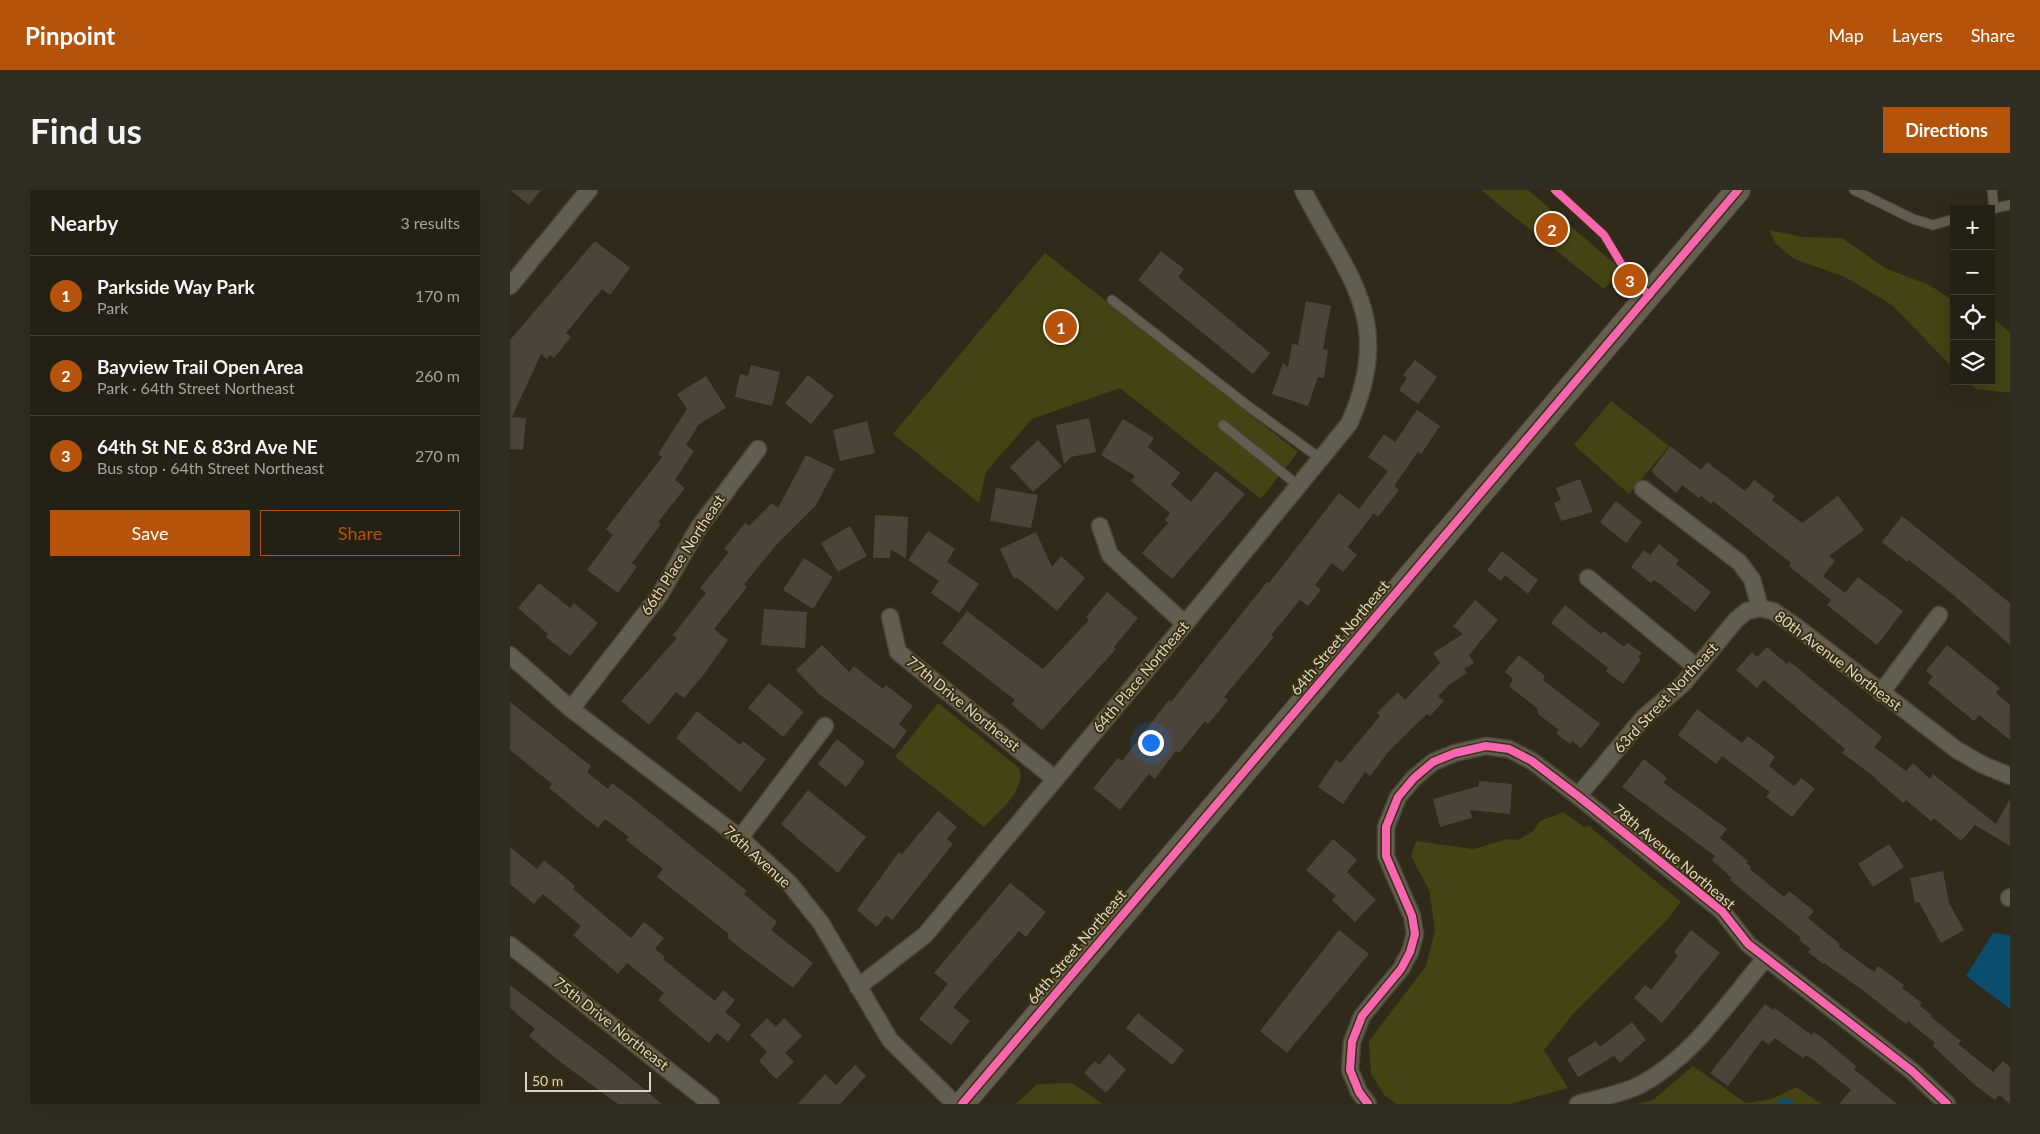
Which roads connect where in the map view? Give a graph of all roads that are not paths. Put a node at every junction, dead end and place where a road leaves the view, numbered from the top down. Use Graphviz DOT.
graph roads {
  1 [pos="589,190"];
  2 [pos="1303,190"];
  3 [pos="1738,190"];
  4 [pos="1854,190"];
  5 [pos="1992,190"];
  6 [pos="1993,205"];
  7 [pos="2010,205"];
  8 [pos="1995,209"];
  9 [pos="1950,220"];
  10 [pos="510,286"];
  11 [pos="1112,300"];
  12 [pos="1223,424"];
  13 [pos="758,449"];
  14 [pos="1321,459"];
  15 [pos="1299,486"];
  16 [pos="1643,489"];
  17 [pos="1100,526"];
  18 [pos="1588,578"];
  19 [pos="1760,608"];
  20 [pos="1939,616"];
  21 [pos="890,617"];
  22 [pos="1185,624"];
  23 [pos="510,656"];
  24 [pos="1696,667"];
  25 [pos="1881,693"];
  26 [pos="571,709"];
  27 [pos="825,726"];
  28 [pos="2010,776"];
  29 [pos="1055,779"];
  30 [pos="1578,796"];
  31 [pos="740,838"];
  32 [pos="510,945"];
  33 [pos="1765,958"];
  34 [pos="858,987"];
  35 [pos="711,1104"];
  36 [pos="955,1104"];
  37 [pos="962,1104"];
  38 [pos="1368,1104"];
  39 [pos="1578,1104"];
  40 [pos="1947,1104"];
  1 -- 10 [label="street"];
  2 -- 14 [label="street, 64th Place Northeast"];
  3 -- 37 [label="main road, 64th Street Northeast"];
  4 -- 9 [label="lane"];
  5 -- 6 [label="lane"];
  7 -- 8 [label="lane"];
  11 -- 14 [label="lane"];
  12 -- 15 [label="lane"];
  13 -- 26 [label="street, 66th Place Northeast"];
  14 -- 15 [label="street, 64th Place Northeast"];
  15 -- 22 [label="street, 64th Place Northeast"];
  16 -- 19 [label="street, 80th Avenue Northeast"];
  17 -- 22 [label="street"];
  18 -- 24 [label="street"];
  19 -- 24 [label="street, 63rd Street Northeast"];
  19 -- 25 [label="street, 80th Avenue Northeast"];
  20 -- 25 [label="street"];
  21 -- 29 [label="street, 77th Drive Northeast"];
  22 -- 29 [label="street, 64th Place Northeast"];
  23 -- 26 [label="street, 76th Avenue"];
  24 -- 30 [label="street, 63rd Street Northeast"];
  25 -- 28 [label="street, 80th Avenue Northeast"];
  26 -- 31 [label="street, 76th Avenue"];
  27 -- 31 [label="street"];
  29 -- 34 [label="street, 64th Place Northeast"];
  30 -- 33 [label="street, 78th Avenue Northeast"];
  30 -- 38 [label="street, 78th Avenue Northeast"];
  31 -- 34 [label="street, 76th Avenue"];
  32 -- 35 [label="street, 75th Drive Northeast"];
  33 -- 39 [label="street"];
  33 -- 40 [label="street, 78th Avenue Northeast"];
  34 -- 36 [label="street, 76th Avenue"];
}
